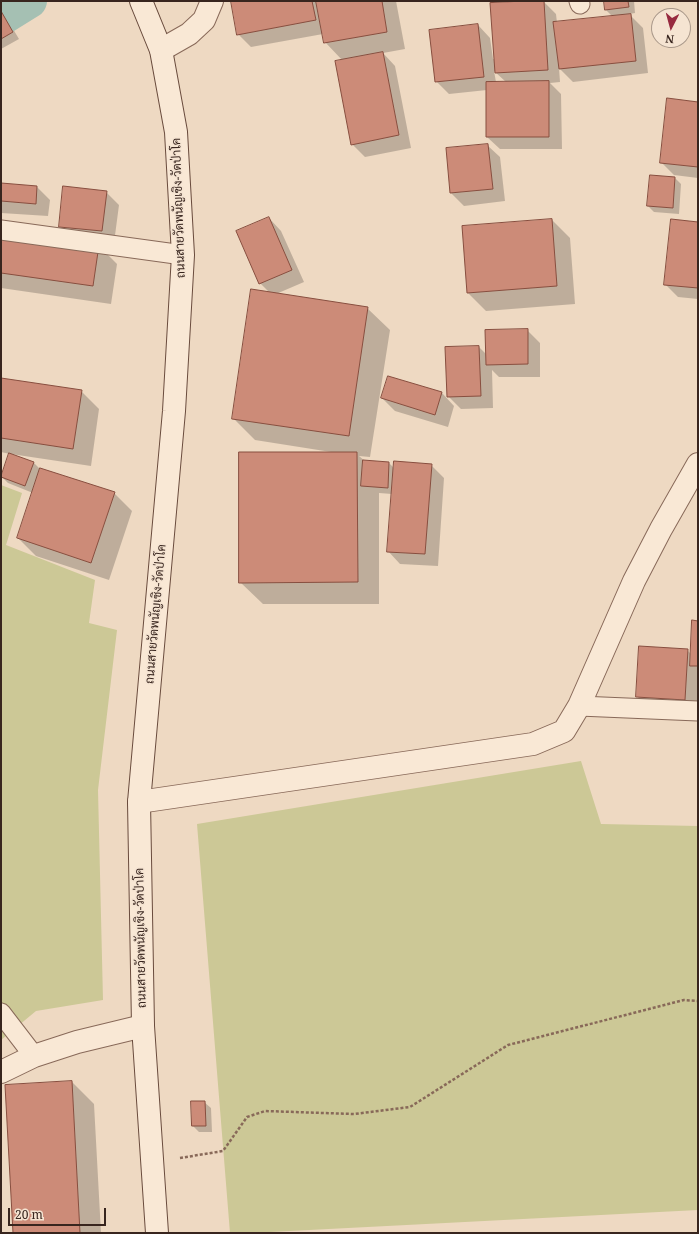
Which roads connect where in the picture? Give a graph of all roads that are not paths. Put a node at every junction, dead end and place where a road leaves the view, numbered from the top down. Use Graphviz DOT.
graph roads {
  1 [pos="141,1"];
  2 [pos="212,1"];
  3 [pos="160,50"];
  4 [pos="1,230"];
  5 [pos="183,256"];
  6 [pos="698,464"];
  7 [pos="579,706"];
  8 [pos="698,711"];
  9 [pos="139,802"];
  10 [pos="1,1014"];
  11 [pos="143,1026"];
  12 [pos="34,1056"];
  13 [pos="1,1072"];
  14 [pos="157,1233"];
  1 -- 3 [label="main road, ถนนสายวัดพนัญเชิง-วัดป่าโค"];
  2 -- 3 [label="main road"];
  3 -- 5 [label="main road, ถนนสายวัดพนัญเชิง-วัดป่าโค"];
  4 -- 5 [label="lane"];
  5 -- 9 [label="main road, ถนนสายวัดพนัญเชิง-วัดป่าโค"];
  6 -- 7 [label="main road"];
  7 -- 8 [label="lane"];
  7 -- 9 [label="main road"];
  9 -- 11 [label="main road, ถนนสายวัดพนัญเชิง-วัดป่าโค"];
  10 -- 12 [label="lane"];
  11 -- 12 [label="main road"];
  11 -- 14 [label="main road, ถนนสายวัดพนัญเชิง-วัดป่าโค"];
  12 -- 13 [label="main road"];
}
